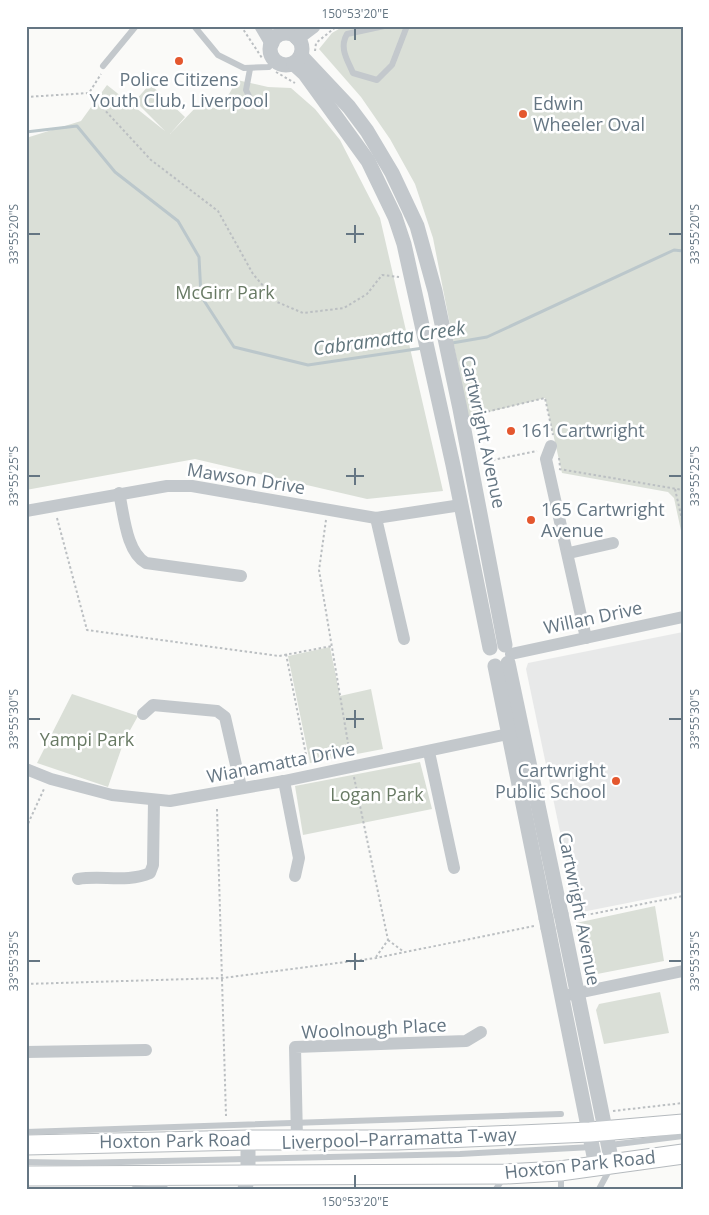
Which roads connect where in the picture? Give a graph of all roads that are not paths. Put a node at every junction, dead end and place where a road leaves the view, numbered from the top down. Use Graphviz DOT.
graph roads {
  1 [pos="136,26"];
  2 [pos="194,26"];
  3 [pos="262,26"];
  4 [pos="313,26"];
  5 [pos="384,26"];
  6 [pos="407,26"];
  7 [pos="282,35"];
  8 [pos="303,58"];
  9 [pos="273,65"];
  10 [pos="103,66"];
  11 [pos="250,69"];
  12 [pos="250,98"];
  13 [pos="550,448"];
  14 [pos="476,469"];
  15 [pos="119,493"];
  16 [pos="461,505"];
  17 [pos="26,511"];
  18 [pos="376,518"];
  19 [pos="483,524"];
  20 [pos="613,543"];
  21 [pos="569,553"];
  22 [pos="241,576"];
  23 [pos="683,617"];
  24 [pos="586,638"];
  25 [pos="404,639"];
  26 [pos="505,657"];
  27 [pos="516,702"];
  28 [pos="143,714"];
  29 [pos="508,734"];
  30 [pos="429,752"];
  31 [pos="26,769"];
  32 [pos="284,781"];
  33 [pos="242,787"];
  34 [pos="154,801"];
  35 [pos="454,868"];
  36 [pos="295,876"];
  37 [pos="78,879"];
  38 [pos="683,971"];
  39 [pos="577,993"];
  40 [pos="562,996"];
  41 [pos="481,1032"];
  42 [pos="146,1050"];
  43 [pos="26,1052"];
  44 [pos="561,1114"];
  45 [pos="683,1124"];
  46 [pos="26,1132"];
  47 [pos="297,1132"];
  48 [pos="683,1136"];
  49 [pos="599,1138"];
  50 [pos="248,1140"];
  51 [pos="26,1145"];
  52 [pos="683,1154"];
  53 [pos="26,1162"];
  54 [pos="604,1165"];
  55 [pos="247,1174"];
  56 [pos="26,1176"];
  57 [pos="173,1176"];
  58 [pos="561,1180"];
  59 [pos="501,1181"];
  60 [pos="134,1189"];
  61 [pos="598,1189"];
  1 -- 10 [label="lane"];
  2 -- 11 [label="lane"];
  3 -- 7 [label="street"];
  4 -- 7 [label="street"];
  5 -- 6 [label="lane"];
  7 -- 8 [label="street"];
  7 -- 9 [label="street"];
  8 -- 9 [label="street"];
  8 -- 14 [label="street, Cartwright Avenue"];
  8 -- 16 [label="street, Cartwright Avenue"];
  9 -- 11 [label="lane"];
  11 -- 12 [label="lane"];
  13 -- 21 [label="street"];
  14 -- 16 [label="street"];
  14 -- 19 [label="street, Cartwright Avenue"];
  15 -- 17 [label="street, Mawson Drive"];
  15 -- 18 [label="street, Mawson Drive"];
  15 -- 22 [label="street"];
  16 -- 18 [label="street, Mawson Drive"];
  16 -- 19 [label="street"];
  16 -- 26 [label="street, Cartwright Avenue"];
  18 -- 25 [label="street"];
  19 -- 26 [label="street, Cartwright Avenue"];
  20 -- 21 [label="street"];
  21 -- 24 [label="street"];
  23 -- 24 [label="street, Willan Drive"];
  24 -- 26 [label="street, Willan Drive"];
  26 -- 27 [label="street, Cartwright Avenue"];
  26 -- 29 [label="street, Cartwright Avenue"];
  27 -- 29 [label="street"];
  27 -- 39 [label="street, Cartwright Avenue"];
  28 -- 33 [label="street"];
  29 -- 30 [label="street, Wianamatta Drive"];
  29 -- 40 [label="street, Cartwright Avenue"];
  30 -- 32 [label="street, Wianamatta Drive"];
  30 -- 35 [label="street"];
  31 -- 34 [label="street, Wianamatta Drive"];
  32 -- 33 [label="street, Wianamatta Drive"];
  32 -- 36 [label="street"];
  33 -- 34 [label="street, Wianamatta Drive"];
  34 -- 37 [label="street"];
  38 -- 39 [label="street"];
  39 -- 40 [label="street"];
  39 -- 49 [label="street, Cartwright Avenue"];
  40 -- 49 [label="street, Cartwright Avenue"];
  41 -- 47 [label="street, Woolnough Place"];
  42 -- 43 [label="street"];
  44 -- 47 [label="lane"];
  45 -- 49 [label="main road, Hoxton Park Road"];
  46 -- 47 [label="lane"];
  47 -- 49 [label="main road, Hoxton Park Road"];
  47 -- 50 [label="main road, Hoxton Park Road"];
  48 -- 49 [label="lane, Liverpool–Parramatta T-way"];
  49 -- 54 [label="street, Cartwright Avenue"];
  49 -- 55 [label="lane, Liverpool–Parramatta T-way"];
  50 -- 51 [label="main road, Hoxton Park Road"];
  50 -- 55 [label="street"];
  52 -- 54 [label="main road, Hoxton Park Road"];
  53 -- 55 [label="lane, Liverpool–Parramatta T-way"];
  54 -- 58 [label="main road, Hoxton Park Road"];
  54 -- 61 [label="lane"];
  55 -- 57 [label="main road, Hoxton Park Road"];
  55 -- 59 [label="main road, Hoxton Park Road"];
  56 -- 57 [label="main road, Hoxton Park Road"];
  57 -- 60 [label="lane"];
  58 -- 59 [label="main road, Hoxton Park Road"];
}
